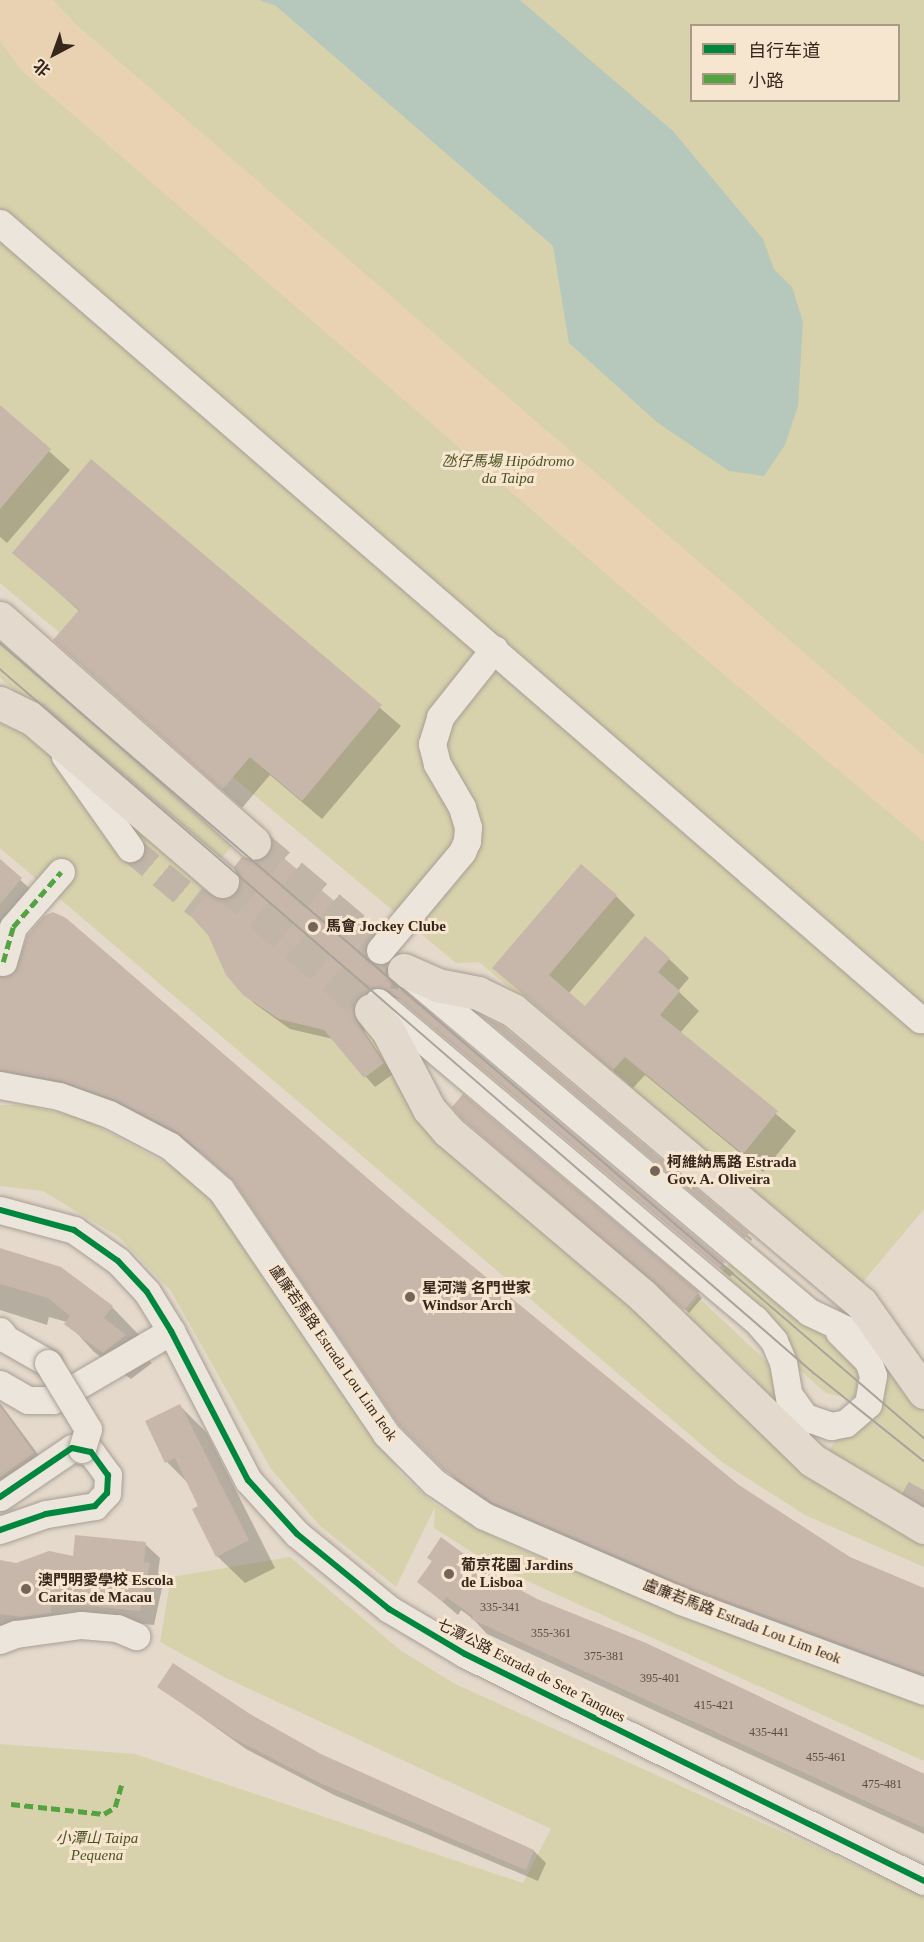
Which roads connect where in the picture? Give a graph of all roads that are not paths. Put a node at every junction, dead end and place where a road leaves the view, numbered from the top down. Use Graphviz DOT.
graph roads {
  1 [pos="0,223"];
  2 [pos="0,618"];
  3 [pos="494,650"];
  4 [pos="0,703"];
  5 [pos="48,732"];
  6 [pos="254,843"];
  7 [pos="130,848"];
  8 [pos="61,872"];
  9 [pos="222,881"];
  10 [pos="392,960"];
  11 [pos="3,962"];
  12 [pos="374,1006"];
  13 [pos="920,1019"];
  14 [pos="0,1085"];
  15 [pos="0,1210"];
  16 [pos="834,1327"];
  17 [pos="0,1331"];
  18 [pos="171,1331"];
  19 [pos="890,1344"];
  20 [pos="0,1384"];
  21 [pos="924,1392"];
  22 [pos="789,1395"];
  23 [pos="82,1449"];
  24 [pos="802,1451"];
  25 [pos="0,1497"];
  26 [pos="924,1527"];
  27 [pos="0,1530"];
  28 [pos="136,1636"];
  29 [pos="0,1640"];
  30 [pos="924,1691"];
  31 [pos="924,1881"];
  1 -- 3 [label="street"];
  2 -- 6 [label="main road"];
  3 -- 10 [label="street"];
  3 -- 13 [label="street"];
  4 -- 5 [label="main road"];
  5 -- 7 [label="street"];
  5 -- 9 [label="main road"];
  8 -- 11 [label="street"];
  10 -- 16 [label="street"];
  10 -- 19 [label="main road"];
  12 -- 22 [label="street"];
  12 -- 24 [label="main road"];
  14 -- 30 [label="street, 盧廉若馬路 Estrada Lou Lim Ieok"];
  15 -- 18 [label="street, 七潭公路 Estrada de Sete Tanques"];
  16 -- 19 [label="street"];
  16 -- 22 [label="street"];
  17 -- 23 [label="street, bridge"];
  18 -- 20 [label="street"];
  18 -- 31 [label="street, 七潭公路 Estrada de Sete Tanques"];
  19 -- 21 [label="main road"];
  22 -- 24 [label="street"];
  23 -- 25 [label="street"];
  23 -- 27 [label="street"];
  24 -- 26 [label="main road"];
  28 -- 29 [label="street"];
}
